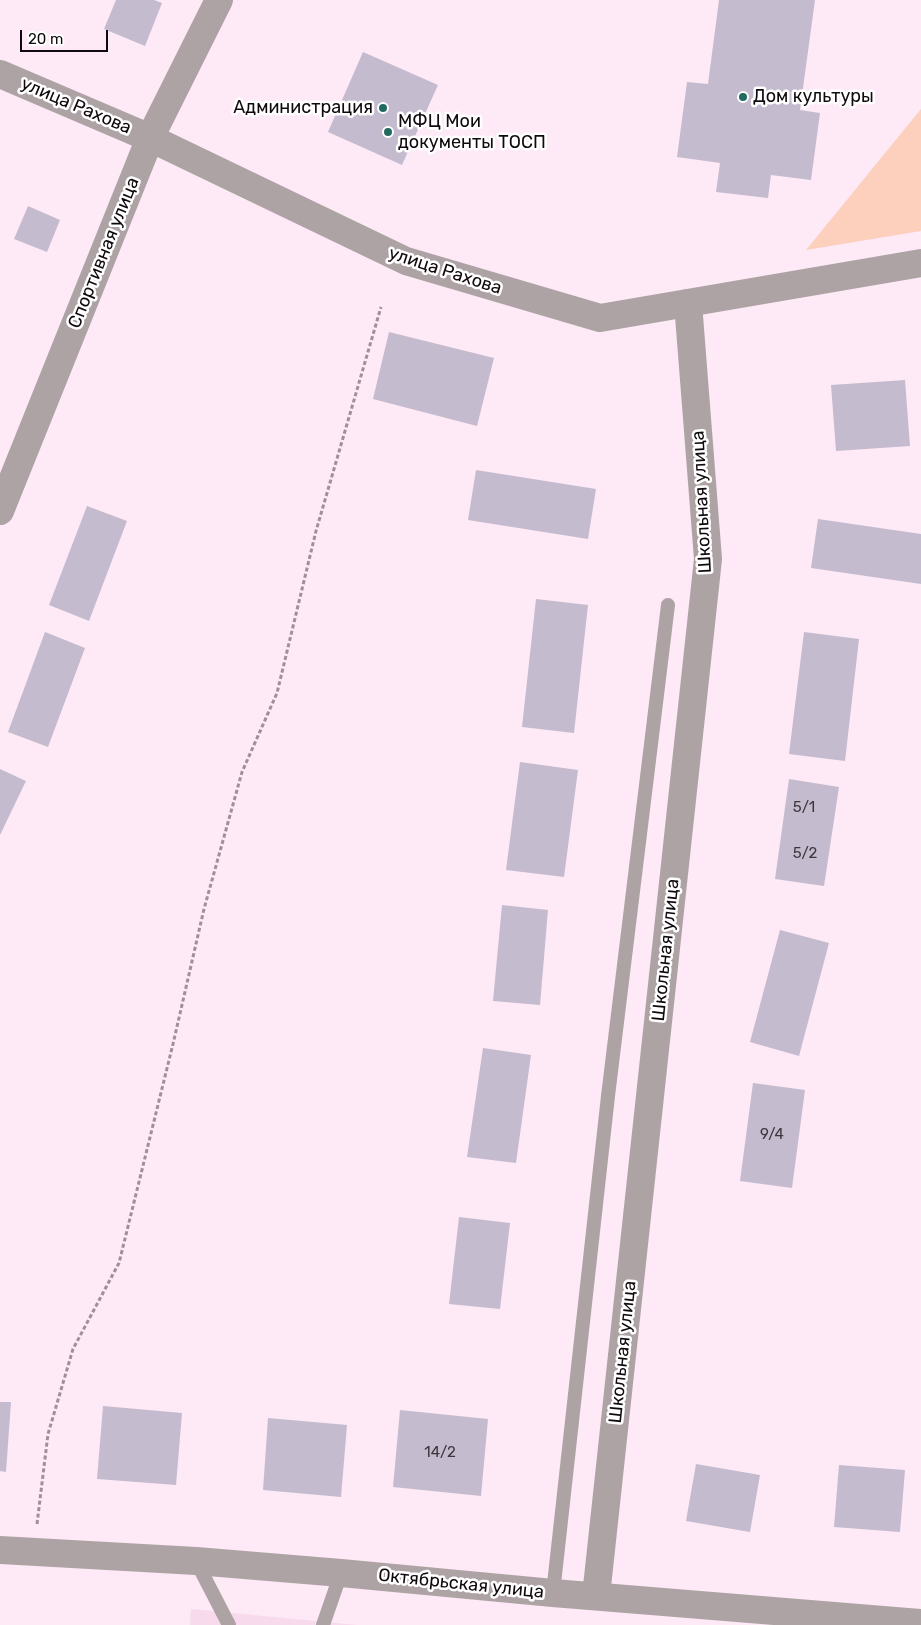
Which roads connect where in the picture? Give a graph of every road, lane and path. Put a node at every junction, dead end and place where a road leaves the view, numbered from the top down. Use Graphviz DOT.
graph roads {
  1 [pos="219,0"];
  2 [pos="0,74"];
  3 [pos="150,138"];
  4 [pos="921,262"];
  5 [pos="688,303"];
  6 [pos="381,307"];
  7 [pos="0,511"];
  8 [pos="668,605"];
  9 [pos="0,1550"];
  10 [pos="34,1552"];
  11 [pos="196,1561"];
  12 [pos="341,1572"];
  13 [pos="553,1593"];
  14 [pos="596,1596"];
  15 [pos="921,1623"];
  16 [pos="229,1625"];
  17 [pos="323,1625"];
  1 -- 3 [label="street, Спортивная улица"];
  2 -- 3 [label="street, улица Рахова"];
  3 -- 5 [label="street, улица Рахова"];
  3 -- 7 [label="street, Спортивная улица"];
  4 -- 5 [label="street, улица Рахова"];
  5 -- 14 [label="street, Школьная улица"];
  6 -- 10 [label="path"];
  8 -- 13 [label="lane"];
  9 -- 10 [label="street, Октябрьская улица"];
  10 -- 11 [label="street, Октябрьская улица"];
  11 -- 12 [label="street, Октябрьская улица"];
  11 -- 16 [label="lane"];
  12 -- 13 [label="street, Октябрьская улица"];
  12 -- 17 [label="lane"];
  13 -- 14 [label="street, Октябрьская улица"];
  14 -- 15 [label="street, Октябрьская улица"];
}
